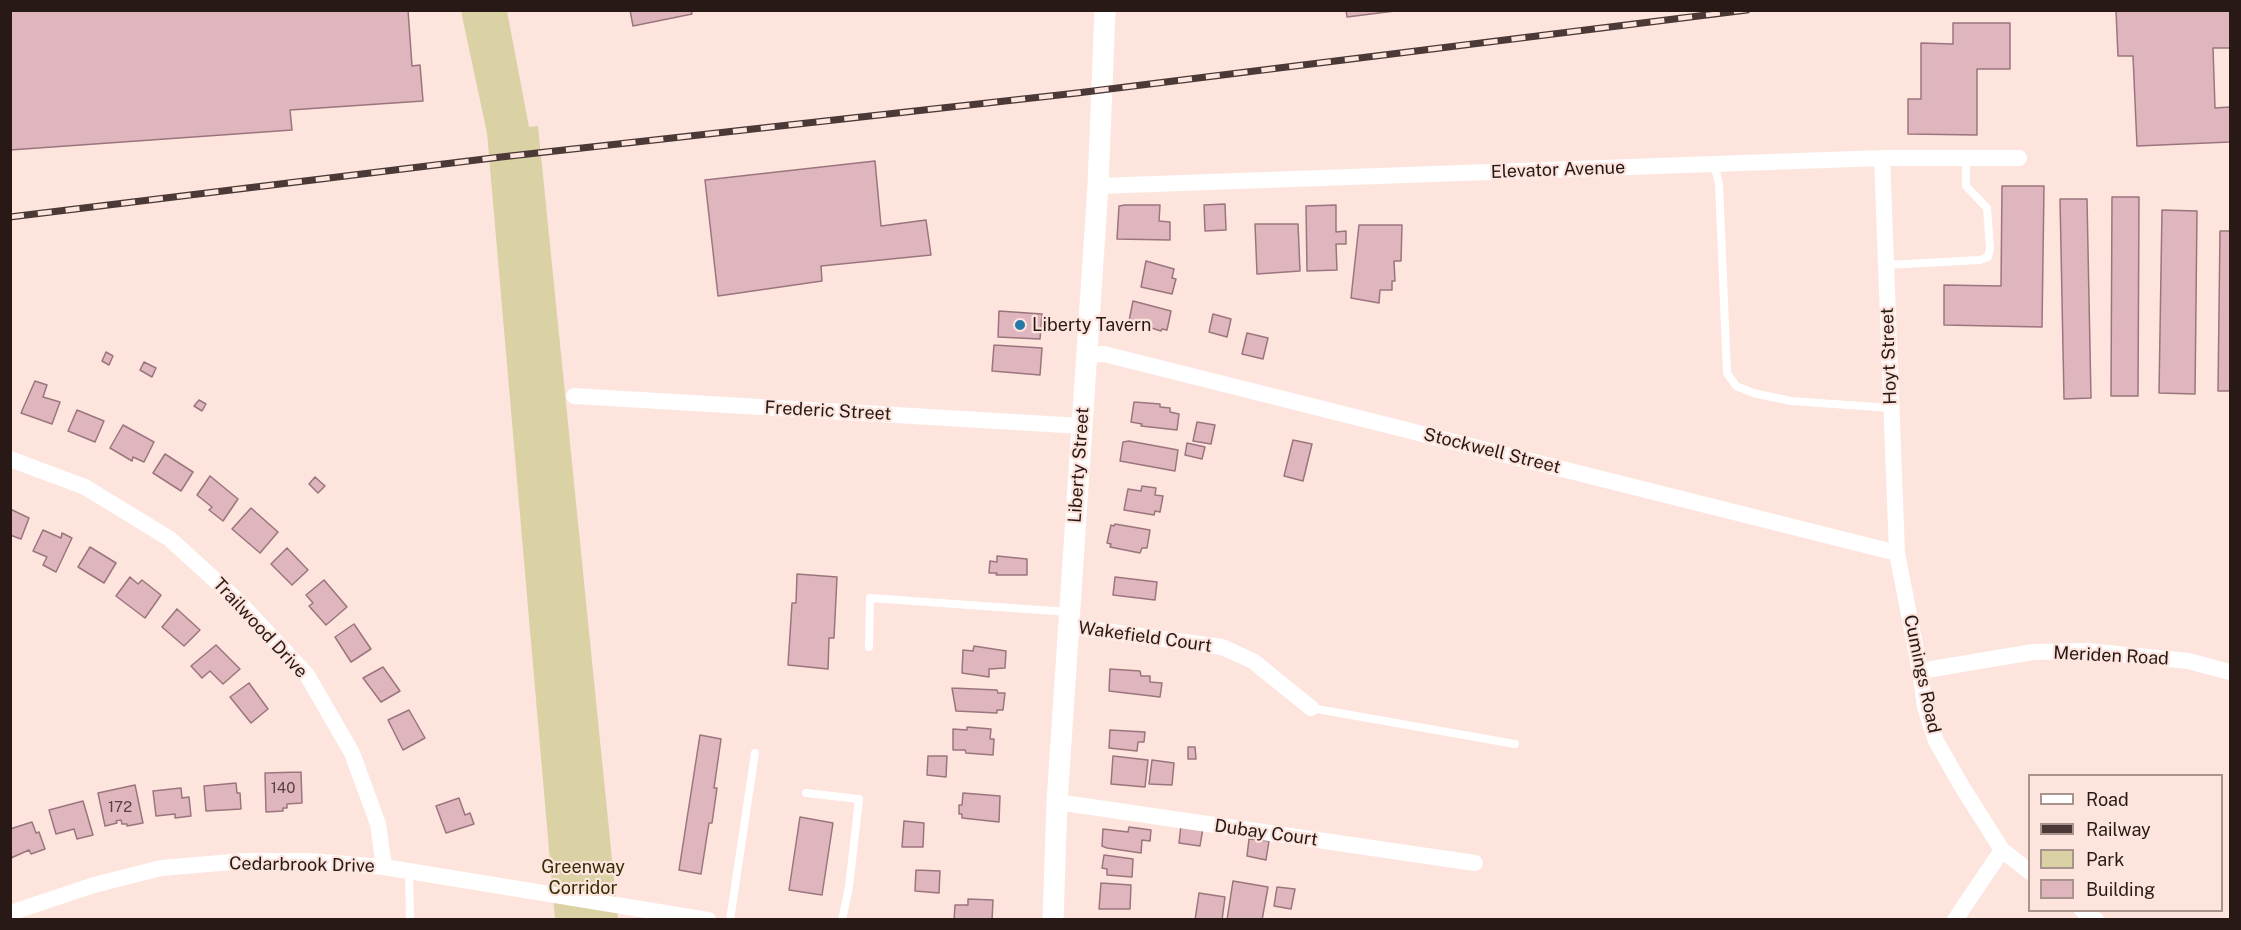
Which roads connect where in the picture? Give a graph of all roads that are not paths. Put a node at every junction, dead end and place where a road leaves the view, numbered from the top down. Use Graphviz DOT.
graph roads {
  1 [pos="1105,10"];
  2 [pos="1882,158"];
  3 [pos="1966,158"];
  4 [pos="2019,158"];
  5 [pos="1714,164"];
  6 [pos="1098,186"];
  7 [pos="1886,265"];
  8 [pos="1087,356"];
  9 [pos="574,396"];
  10 [pos="1891,408"];
  11 [pos="1082,426"];
  12 [pos="10,459"];
  13 [pos="1897,553"];
  14 [pos="1068,619"];
  15 [pos="869,647"];
  16 [pos="1920,671"];
  17 [pos="2230,672"];
  18 [pos="1311,708"];
  19 [pos="1515,744"];
  20 [pos="755,753"];
  21 [pos="806,793"];
  22 [pos="1057,802"];
  23 [pos="2002,850"];
  24 [pos="1475,863"];
  25 [pos="384,867"];
  26 [pos="409,870"];
  27 [pos="2028,870"];
  28 [pos="10,913"];
  29 [pos="638,914"];
  30 [pos="410,920"];
  31 [pos="708,920"];
  32 [pos="730,920"];
  33 [pos="842,920"];
  34 [pos="1053,920"];
  35 [pos="1954,920"];
  1 -- 6 [label="street, Liberty Street"];
  2 -- 3 [label="street, Elevator Avenue"];
  2 -- 5 [label="street, Elevator Avenue"];
  2 -- 7 [label="street, Hoyt Street"];
  3 -- 4 [label="street, Elevator Avenue"];
  3 -- 7 [label="lane"];
  5 -- 6 [label="street, Elevator Avenue"];
  5 -- 10 [label="lane"];
  6 -- 8 [label="street, Liberty Street"];
  7 -- 10 [label="street, Hoyt Street"];
  8 -- 11 [label="street, Liberty Street"];
  8 -- 13 [label="street, Stockwell Street"];
  9 -- 11 [label="street, Frederic Street"];
  10 -- 13 [label="street, Hoyt Street"];
  11 -- 14 [label="street, Liberty Street"];
  12 -- 25 [label="street, Trailwood Drive"];
  13 -- 16 [label="street, Cumings Road"];
  14 -- 15 [label="lane"];
  14 -- 18 [label="street, Wakefield Court"];
  14 -- 22 [label="street, Liberty Street"];
  16 -- 17 [label="street, Meriden Road"];
  16 -- 23 [label="street, Cumings Road"];
  18 -- 19 [label="lane"];
  20 -- 32 [label="lane"];
  21 -- 33 [label="lane"];
  22 -- 24 [label="street, Dubay Court"];
  22 -- 34 [label="street, Liberty Street"];
  23 -- 27 [label="street, Cumings Road"];
  23 -- 35 [label="street"];
  25 -- 26 [label="street"];
  25 -- 28 [label="street, Cedarbrook Drive"];
  26 -- 29 [label="street"];
  26 -- 30 [label="lane"];
  29 -- 31 [label="street"];
}
